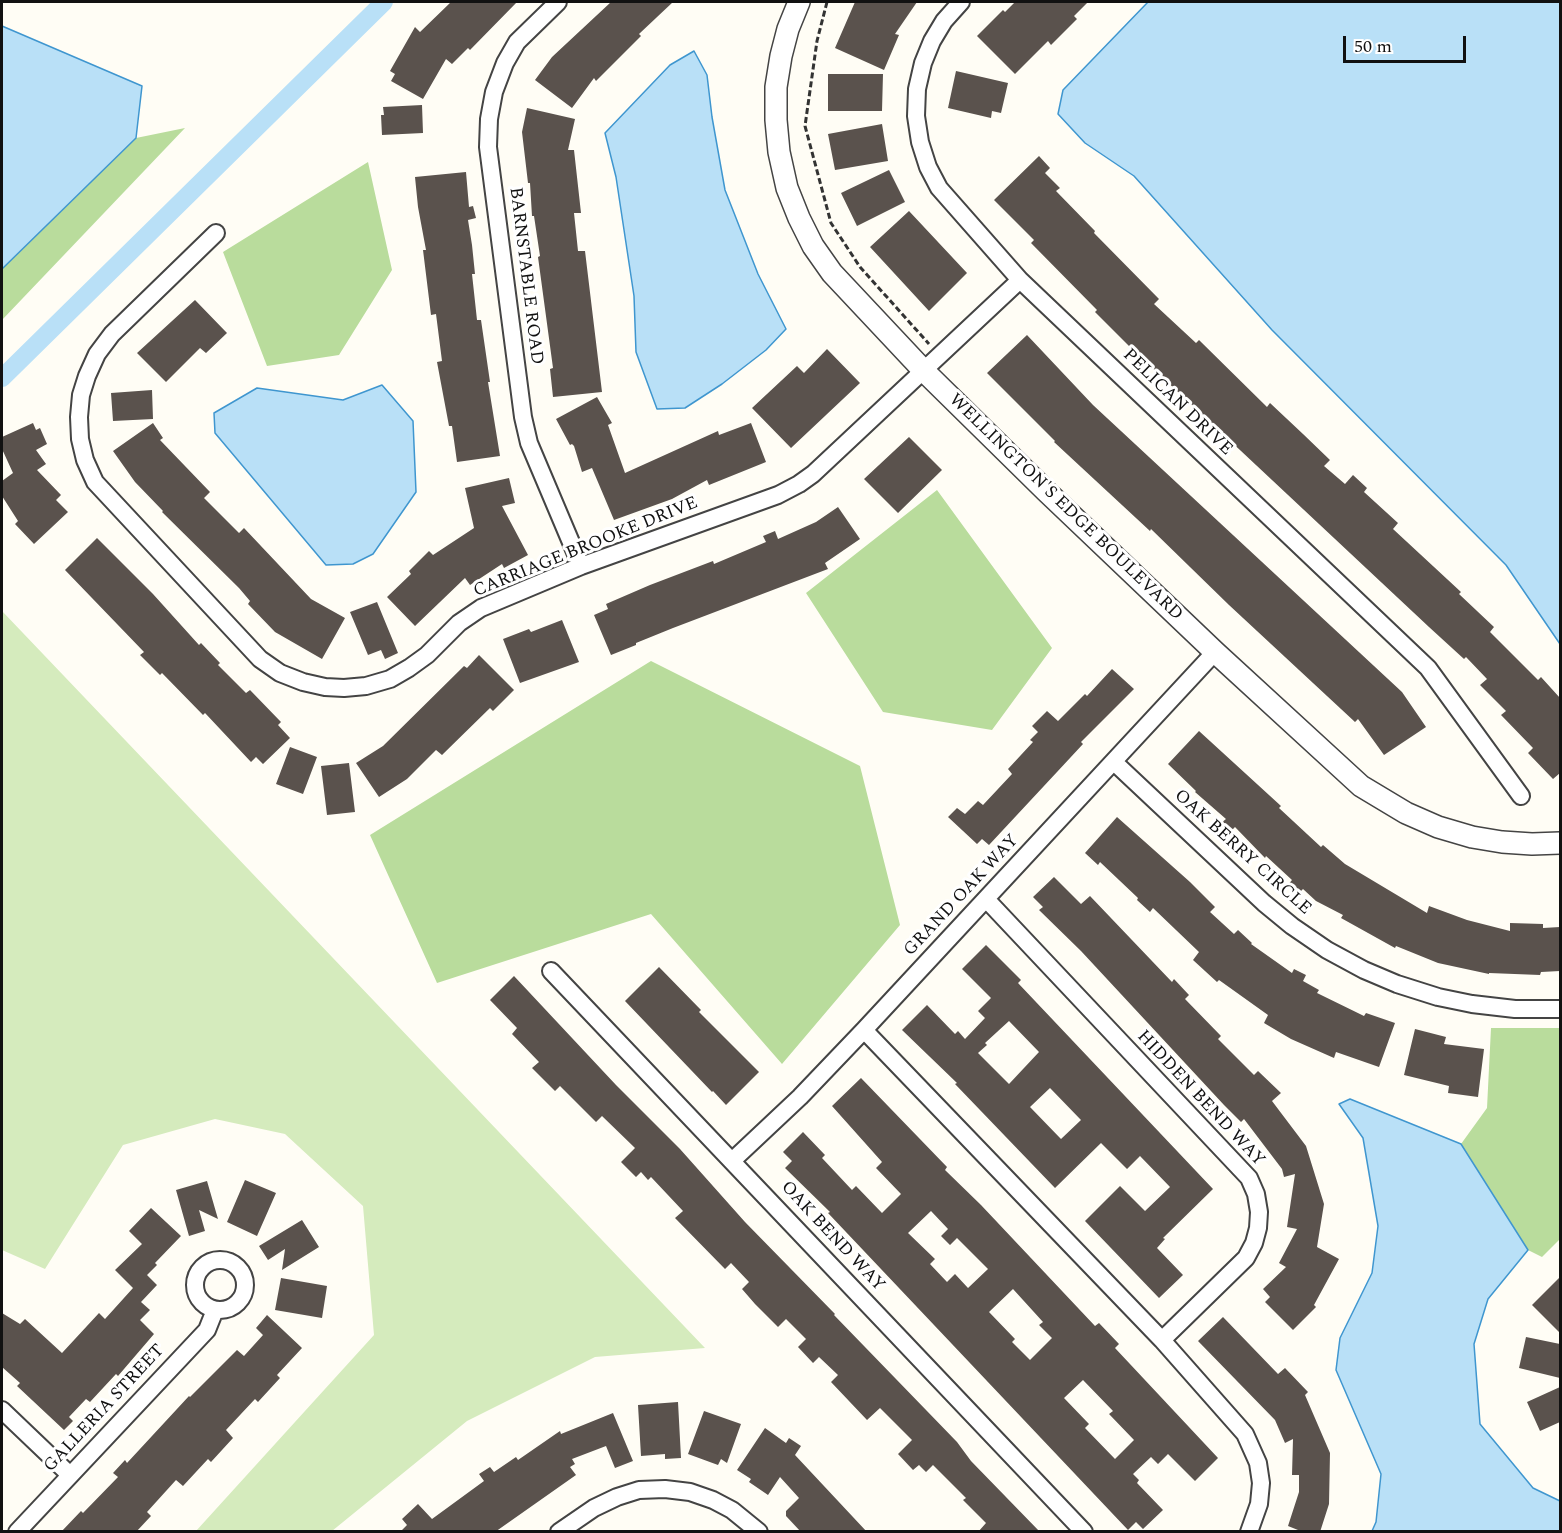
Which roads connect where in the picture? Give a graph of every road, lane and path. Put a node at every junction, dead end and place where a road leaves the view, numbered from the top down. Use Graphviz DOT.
graph roads {
  1 [pos="558,2"];
  2 [pos="799,2"];
  3 [pos="827,2"];
  4 [pos="961,2"];
  5 [pos="216,233"];
  6 [pos="1020,280"];
  7 [pos="932,347"];
  8 [pos="924,371"];
  9 [pos="581,566"];
  10 [pos="1215,652"];
  11 [pos="1113,762"];
  12 [pos="1521,796"];
  13 [pos="1560,843"];
  14 [pos="986,899"];
  15 [pos="552,971"];
  16 [pos="1560,1009"];
  17 [pos="864,1030"];
  18 [pos="733,1161"];
  19 [pos="215,1310"];
  20 [pos="1162,1340"];
  21 [pos="2,1410"];
  22 [pos="70,1475"];
  23 [pos="17,1532"];
  24 [pos="559,1532"];
  25 [pos="759,1532"];
  26 [pos="1084,1532"];
  27 [pos="1248,1532"];
  1 -- 9 [label="street, BARNSTABLE ROAD"];
  2 -- 8 [label="street, WELLINGTON'S EDGE BOULEVARD"];
  3 -- 7 [label="path"];
  4 -- 6 [label="street, PELICAN DRIVE"];
  5 -- 9 [label="street, CARRIAGE BROOKE DRIVE"];
  6 -- 8 [label="street, CARRIAGE BROOKE DRIVE"];
  6 -- 12 [label="street, PELICAN DRIVE"];
  8 -- 9 [label="street, CARRIAGE BROOKE DRIVE"];
  8 -- 10 [label="street, WELLINGTON'S EDGE BOULEVARD"];
  10 -- 11 [label="street, GRAND OAK WAY"];
  10 -- 13 [label="street, WELLINGTON'S EDGE BOULEVARD"];
  11 -- 14 [label="street, GRAND OAK WAY"];
  11 -- 16 [label="street, OAK BERRY CIRCLE"];
  14 -- 17 [label="street, GRAND OAK WAY"];
  14 -- 20 [label="street, HIDDEN BEND WAY"];
  15 -- 18 [label="street, OAK BEND WAY"];
  17 -- 18 [label="street, GRAND OAK WAY"];
  17 -- 20 [label="street"];
  18 -- 26 [label="street, OAK BEND WAY"];
  19 -- 22 [label="street, GALLERIA STREET"];
  20 -- 27 [label="street"];
  21 -- 22 [label="street"];
  22 -- 23 [label="street, GALLERIA STREET"];
  24 -- 25 [label="street"];
}
